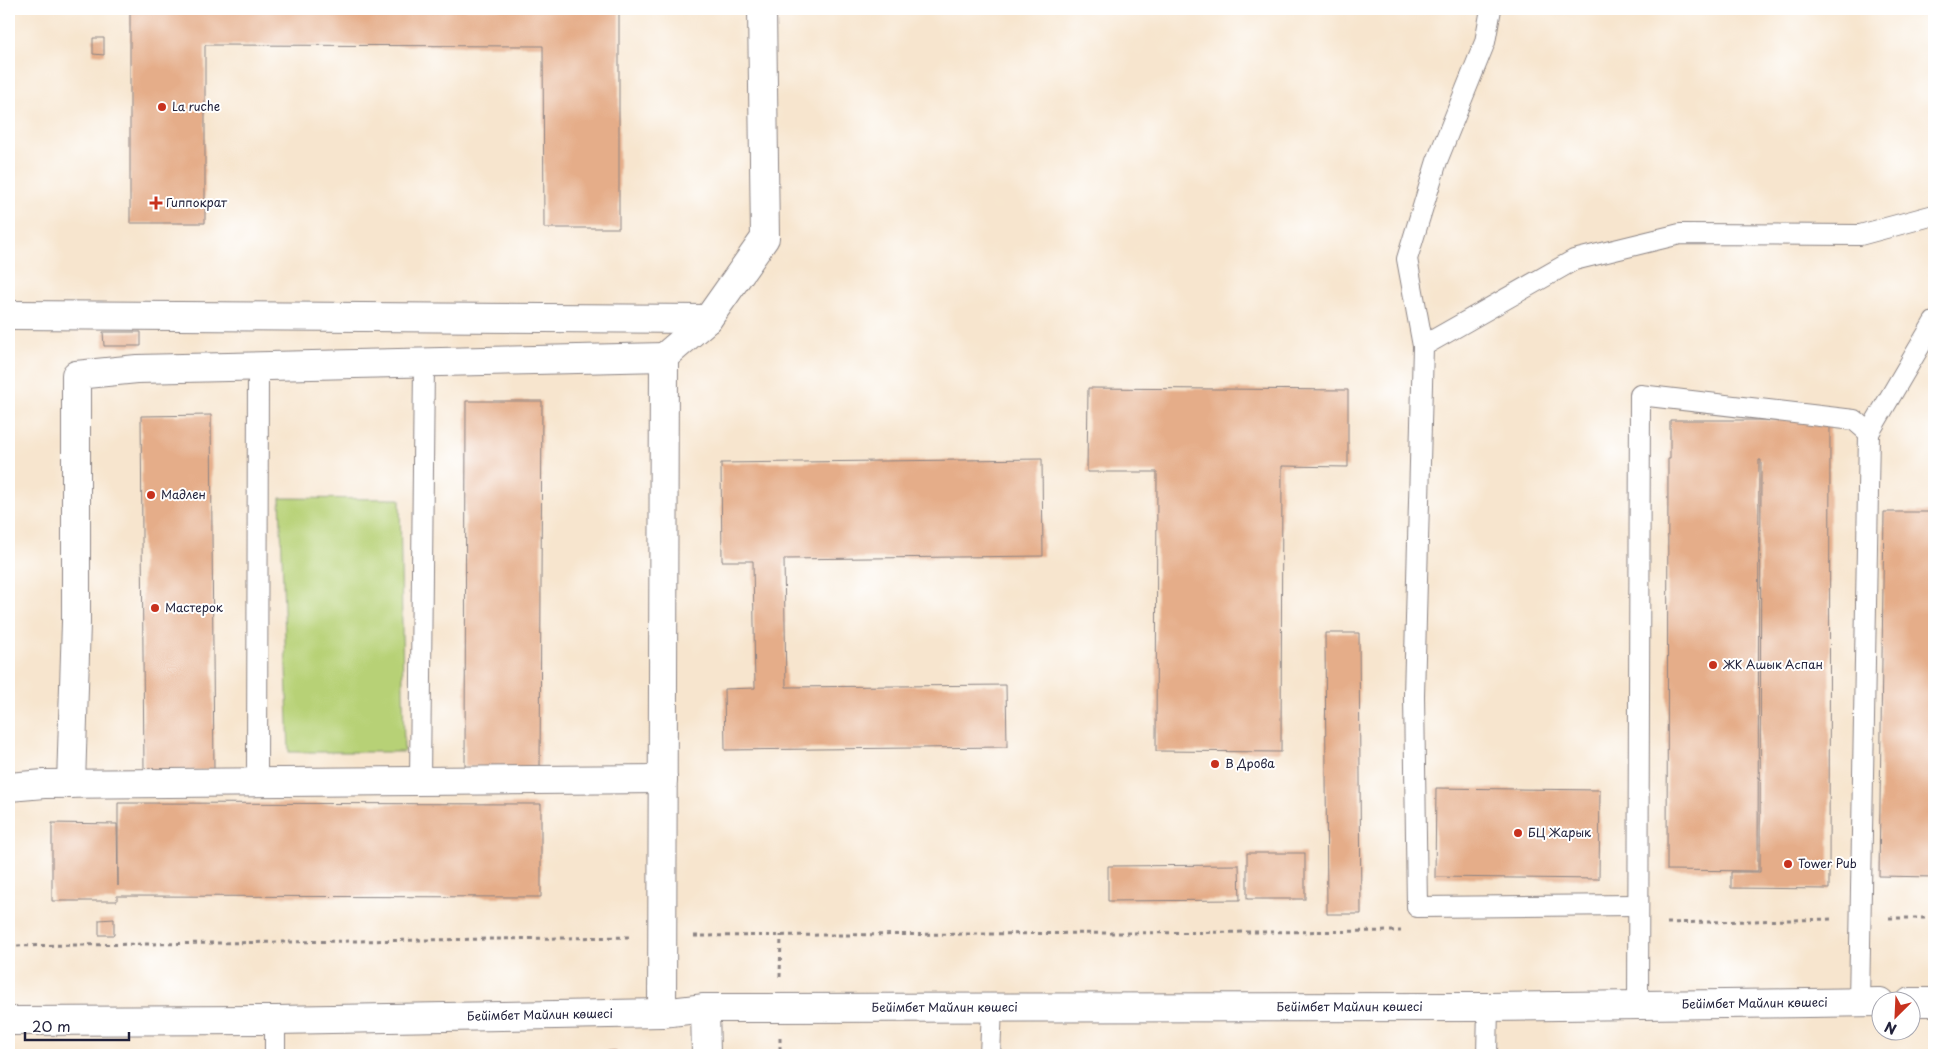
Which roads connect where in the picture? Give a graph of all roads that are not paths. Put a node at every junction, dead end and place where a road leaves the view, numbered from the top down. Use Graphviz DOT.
graph roads {
  1 [pos="762,9"];
  2 [pos="1491,9"];
  3 [pos="1934,215"];
  4 [pos="9,315"];
  5 [pos="708,319"];
  6 [pos="1934,322"];
  7 [pos="1423,346"];
  8 [pos="664,357"];
  9 [pos="424,362"];
  10 [pos="258,366"];
  11 [pos="1869,432"];
  12 [pos="663,779"];
  13 [pos="420,781"];
  14 [pos="257,782"];
  15 [pos="71,784"];
  16 [pos="9,787"];
  17 [pos="1637,914"];
  18 [pos="1870,1002"];
  19 [pos="1920,1002"];
  20 [pos="1934,1002"];
  21 [pos="1638,1005"];
  22 [pos="1488,1007"];
  23 [pos="705,1008"];
  24 [pos="992,1008"];
  25 [pos="662,1012"];
  26 [pos="275,1020"];
  27 [pos="9,1021"];
  28 [pos="275,1055"];
  29 [pos="706,1055"];
  30 [pos="990,1055"];
  31 [pos="1487,1055"];
  1 -- 5 [label="street"];
  2 -- 7 [label="lane"];
  3 -- 7 [label="lane"];
  4 -- 5 [label="street"];
  5 -- 8 [label="street"];
  6 -- 11 [label="lane"];
  7 -- 17 [label="lane"];
  8 -- 9 [label="street"];
  8 -- 12 [label="street"];
  9 -- 10 [label="street"];
  9 -- 13 [label="lane"];
  10 -- 14 [label="lane"];
  10 -- 15 [label="street"];
  11 -- 17 [label="lane"];
  11 -- 18 [label="lane"];
  12 -- 13 [label="street"];
  12 -- 25 [label="street"];
  13 -- 14 [label="street"];
  14 -- 15 [label="street"];
  15 -- 16 [label="street"];
  17 -- 21 [label="lane"];
  18 -- 21 [label="street, Бейімбет Майлин көшесі"];
  19 -- 20 [label="street"];
  21 -- 22 [label="street, Бейімбет Майлин көшесі"];
  22 -- 24 [label="street, Бейімбет Майлин көшесі"];
  22 -- 31 [label="lane"];
  23 -- 24 [label="street, Бейімбет Майлин көшесі"];
  23 -- 25 [label="street, Бейімбет Майлин көшесі"];
  23 -- 29 [label="street"];
  24 -- 30 [label="lane"];
  25 -- 26 [label="street, Бейімбет Майлин көшесі"];
  26 -- 27 [label="street, Бейімбет Майлин көшесі"];
  26 -- 28 [label="lane"];
}
